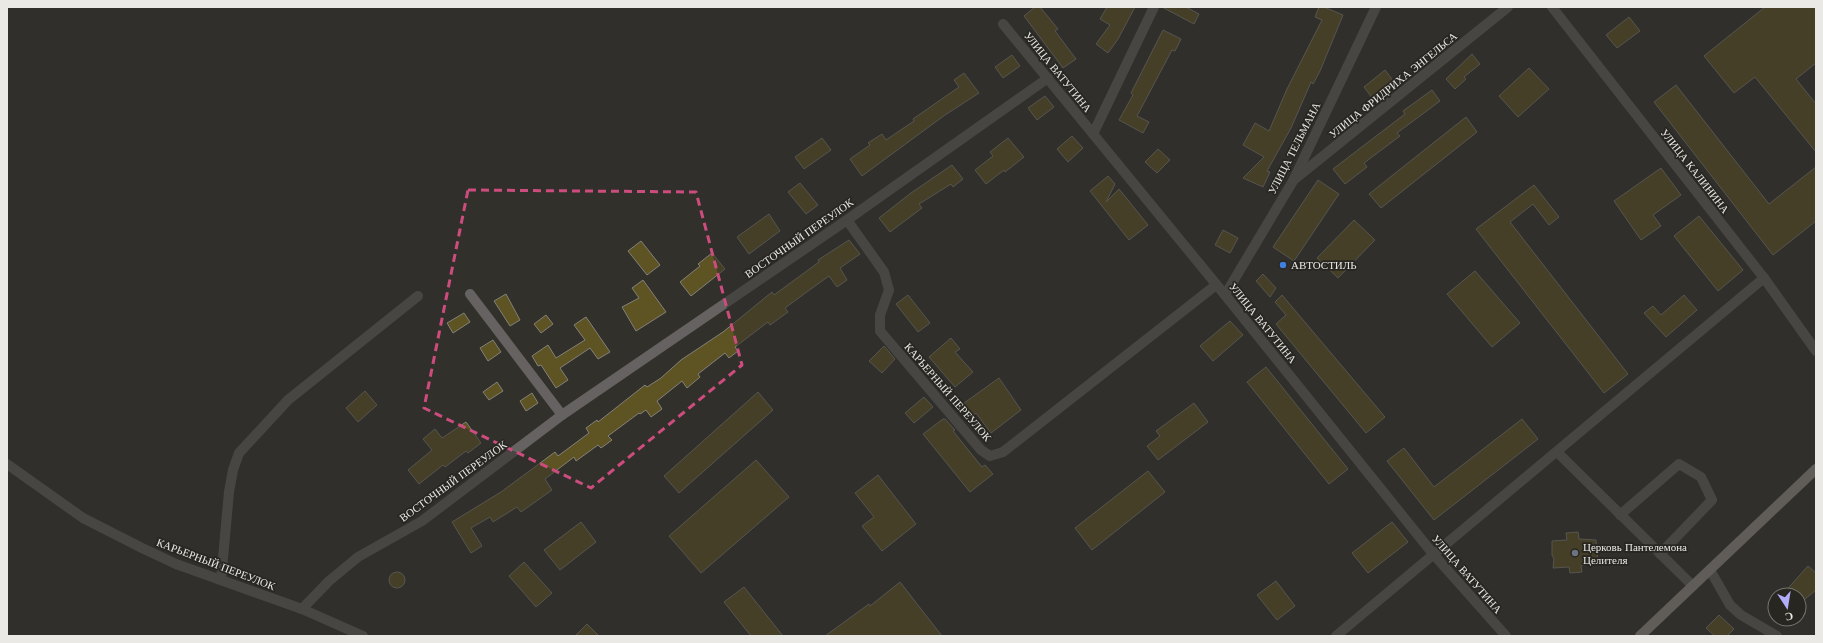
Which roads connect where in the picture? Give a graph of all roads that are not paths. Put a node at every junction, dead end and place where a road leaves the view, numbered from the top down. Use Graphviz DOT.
graph roads {
  1 [pos="1154,7"];
  2 [pos="1376,7"];
  3 [pos="1508,7"];
  4 [pos="1552,7"];
  5 [pos="1003,24"];
  6 [pos="1048,78"];
  7 [pos="1093,134"];
  8 [pos="1293,181"];
  9 [pos="847,220"];
  10 [pos="1764,278"];
  11 [pos="1216,285"];
  12 [pos="470,294"];
  13 [pos="1225,295"];
  14 [pos="418,296"];
  15 [pos="1816,350"];
  16 [pos="562,415"];
  17 [pos="1557,452"];
  18 [pos="7,464"];
  19 [pos="1816,469"];
  20 [pos="1620,515"];
  21 [pos="1660,554"];
  22 [pos="1434,555"];
  23 [pos="1710,570"];
  24 [pos="221,580"];
  25 [pos="1693,586"];
  26 [pos="302,609"];
  27 [pos="363,636"];
  28 [pos="1336,636"];
  29 [pos="1506,636"];
  30 [pos="1640,636"];
  31 [pos="1778,636"];
  1 -- 7 [label="street"];
  2 -- 8 [label="street, УЛИЦА ТЕЛЬМАНА"];
  3 -- 8 [label="street, УЛИЦА ФРИДРИХА ЭНГЕЛЬСА"];
  4 -- 10 [label="street, УЛИЦА КАЛИНИНА"];
  5 -- 6 [label="street, УЛИЦА ВАТУТИНА"];
  6 -- 7 [label="street, УЛИЦА ВАТУТИНА"];
  6 -- 9 [label="street, ВОСТОЧНЫЙ ПЕРЕУЛОК"];
  7 -- 11 [label="street, УЛИЦА ВАТУТИНА"];
  8 -- 13 [label="street, УЛИЦА ТЕЛЬМАНА"];
  9 -- 11 [label="street, КАРЬЕРНЫЙ ПЕРЕУЛОК"];
  9 -- 16 [label="street, ВОСТОЧНЫЙ ПЕРЕУЛОК"];
  10 -- 15 [label="street, УЛИЦА КАЛИНИНА"];
  10 -- 17 [label="street"];
  11 -- 13 [label="street, УЛИЦА ВАТУТИНА"];
  12 -- 16 [label="street"];
  13 -- 22 [label="street, УЛИЦА ВАТУТИНА"];
  14 -- 24 [label="street"];
  16 -- 26 [label="street, ВОСТОЧНЫЙ ПЕРЕУЛОК"];
  17 -- 20 [label="street"];
  17 -- 22 [label="street"];
  18 -- 24 [label="street, КАРЬЕРНЫЙ ПЕРЕУЛОК"];
  19 -- 23 [label="main road"];
  20 -- 21 [label="street"];
  20 -- 21 [label="street"];
  21 -- 25 [label="street"];
  22 -- 28 [label="street"];
  22 -- 29 [label="street, УЛИЦА ВАТУТИНА"];
  23 -- 25 [label="main road"];
  23 -- 31 [label="street"];
  24 -- 26 [label="street, КАРЬЕРНЫЙ ПЕРЕУЛОК"];
  25 -- 30 [label="main road"];
  26 -- 27 [label="street, КАРЬЕРНЫЙ ПЕРЕУЛОК"];
}
